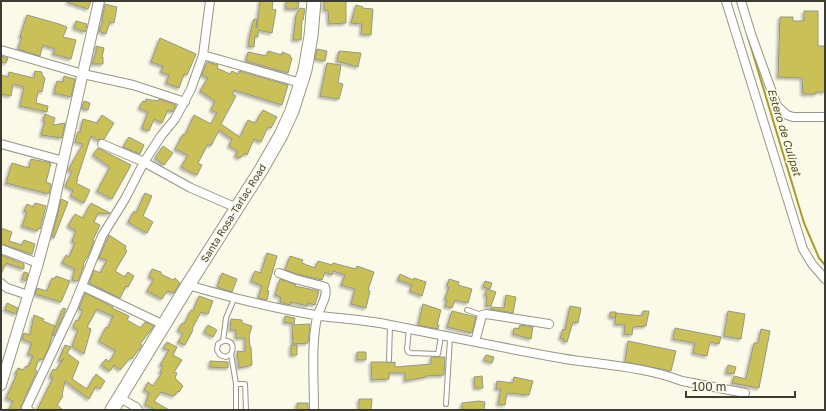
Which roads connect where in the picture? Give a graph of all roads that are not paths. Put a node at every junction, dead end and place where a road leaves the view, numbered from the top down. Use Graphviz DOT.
graph roads {
  1 [pos="99,1"];
  2 [pos="210,1"];
  3 [pos="314,1"];
  4 [pos="726,1"];
  5 [pos="742,1"];
  6 [pos="1,50"];
  7 [pos="203,55"];
  8 [pos="83,74"];
  9 [pos="301,83"];
  10 [pos="185,102"];
  11 [pos="825,117"];
  12 [pos="1,144"];
  13 [pos="102,144"];
  14 [pos="64,161"];
  15 [pos="144,162"];
  16 [pos="237,208"];
  17 [pos="1,249"];
  18 [pos="38,263"];
  19 [pos="279,273"];
  20 [pos="825,279"];
  21 [pos="1,283"];
  22 [pos="188,285"];
  23 [pos="82,286"];
  24 [pos="28,295"];
  25 [pos="234,299"];
  26 [pos="467,310"];
  27 [pos="318,315"];
  28 [pos="482,315"];
  29 [pos="549,324"];
  30 [pos="164,325"];
  31 [pos="390,325"];
  32 [pos="409,329"];
  33 [pos="441,336"];
  34 [pos="450,338"];
  35 [pos="223,341"];
  36 [pos="475,342"];
  37 [pos="231,354"];
  38 [pos="389,360"];
  39 [pos="1,384"];
  40 [pos="236,384"];
  41 [pos="744,393"];
  42 [pos="120,398"];
  43 [pos="446,404"];
  44 [pos="29,410"];
  45 [pos="112,410"];
  46 [pos="138,410"];
  47 [pos="236,410"];
  48 [pos="246,410"];
  49 [pos="314,410"];
  1 -- 8 [label="street"];
  2 -- 7 [label="street"];
  3 -- 9 [label="highway, Santa Rosa-Tarlac Road"];
  4 -- 20 [label="street"];
  5 -- 11 [label="street"];
  6 -- 8 [label="street"];
  7 -- 9 [label="street"];
  7 -- 10 [label="street"];
  8 -- 10 [label="street"];
  8 -- 14 [label="street"];
  9 -- 16 [label="highway, Santa Rosa-Tarlac Road"];
  10 -- 15 [label="street"];
  12 -- 14 [label="street"];
  13 -- 15 [label="street"];
  14 -- 18 [label="street"];
  15 -- 16 [label="street"];
  15 -- 23 [label="street"];
  16 -- 22 [label="highway, Santa Rosa-Tarlac Road"];
  17 -- 18 [label="street"];
  18 -- 24 [label="street"];
  19 -- 27 [label="street"];
  21 -- 24 [label="street"];
  22 -- 25 [label="street"];
  22 -- 30 [label="highway, Santa Rosa-Tarlac Road"];
  23 -- 30 [label="street"];
  23 -- 44 [label="street"];
  24 -- 39 [label="street"];
  25 -- 27 [label="street"];
  25 -- 35 [label="lane"];
  26 -- 28 [label="lane"];
  27 -- 31 [label="street"];
  27 -- 49 [label="street"];
  28 -- 29 [label="street"];
  28 -- 36 [label="street"];
  30 -- 42 [label="highway, Santa Rosa-Tarlac Road"];
  31 -- 32 [label="street"];
  31 -- 38 [label="lane"];
  32 -- 33 [label="street"];
  32 -- 33 [label="lane"];
  33 -- 34 [label="street"];
  34 -- 36 [label="street"];
  34 -- 43 [label="lane"];
  35 -- 37 [label="lane"];
  35 -- 37 [label="lane"];
  36 -- 41 [label="street"];
  37 -- 40 [label="lane"];
  40 -- 47 [label="lane"];
  40 -- 48 [label="lane"];
  42 -- 45 [label="highway, Santa Rosa-Tarlac Road"];
  42 -- 46 [label="street"];
}
